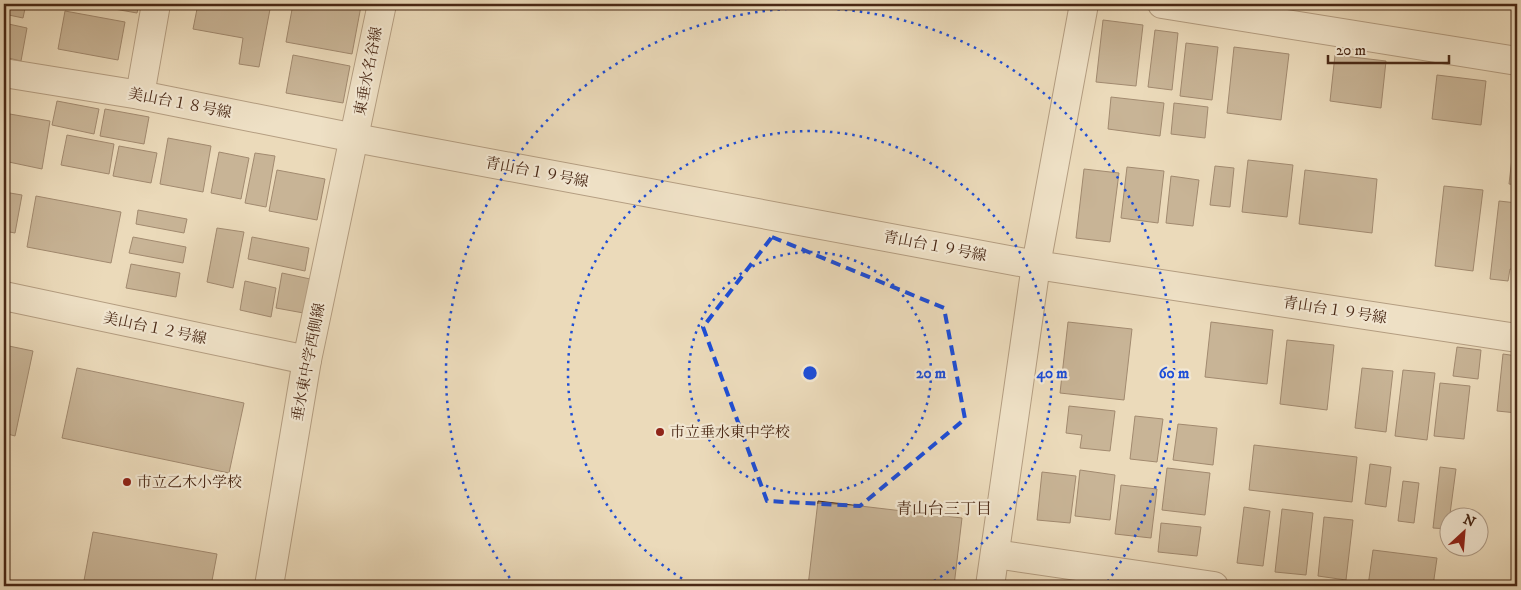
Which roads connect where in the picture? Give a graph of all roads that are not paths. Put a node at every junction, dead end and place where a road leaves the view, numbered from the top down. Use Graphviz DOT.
graph roads {
  1 [pos="156,4"];
  2 [pos="382,4"];
  3 [pos="1084,4"];
  4 [pos="1162,4"];
  5 [pos="1517,61"];
  6 [pos="4,73"];
  7 [pos="140,95"];
  8 [pos="355,138"];
  9 [pos="1036,265"];
  10 [pos="4,296"];
  11 [pos="1517,338"];
  12 [pos="307,360"];
  13 [pos="995,554"];
  14 [pos="1119,580"];
  15 [pos="269,586"];
  16 [pos="990,586"];
  17 [pos="1214,586"];
  1 -- 7 [label="street"];
  2 -- 8 [label="street, 東垂水名谷線"];
  3 -- 9 [label="street"];
  4 -- 5 [label="street"];
  6 -- 7 [label="street, 美山台１８号線"];
  7 -- 8 [label="street, 美山台１８号線"];
  8 -- 9 [label="street, 青山台１９号線"];
  8 -- 12 [label="street, 垂水東中学西側線"];
  9 -- 11 [label="street, 青山台１９号線"];
  9 -- 13 [label="street"];
  10 -- 12 [label="street, 美山台１２号線"];
  12 -- 15 [label="street, 垂水東中学西側線"];
  13 -- 14 [label="street"];
  13 -- 16 [label="street"];
  14 -- 17 [label="street"];
}
